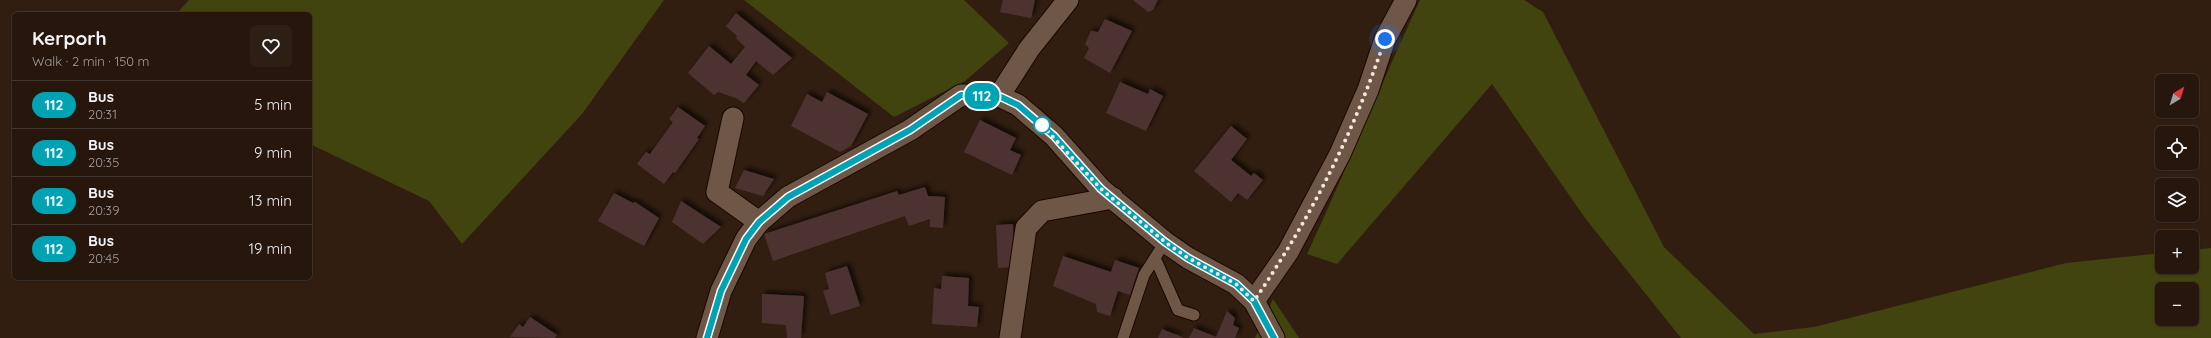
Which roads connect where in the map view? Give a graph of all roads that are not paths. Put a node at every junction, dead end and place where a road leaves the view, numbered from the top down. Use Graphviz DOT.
graph roads {
  1 [pos="1068,0"];
  2 [pos="1406,0"];
  3 [pos="999,96"];
  4 [pos="733,118"];
  5 [pos="1113,198"];
  6 [pos="759,222"];
  7 [pos="1160,250"];
  8 [pos="1254,301"];
  9 [pos="1194,315"];
  10 [pos="707,338"];
  11 [pos="1010,338"];
  12 [pos="1123,338"];
  13 [pos="1274,338"];
  1 -- 3 [label="street"];
  2 -- 8 [label="street"];
  3 -- 5 [label="street"];
  3 -- 6 [label="street"];
  4 -- 6 [label="street"];
  5 -- 7 [label="street"];
  5 -- 11 [label="street"];
  6 -- 10 [label="street"];
  7 -- 8 [label="street"];
  7 -- 9 [label="lane"];
  7 -- 12 [label="lane"];
  8 -- 13 [label="street"];
}
